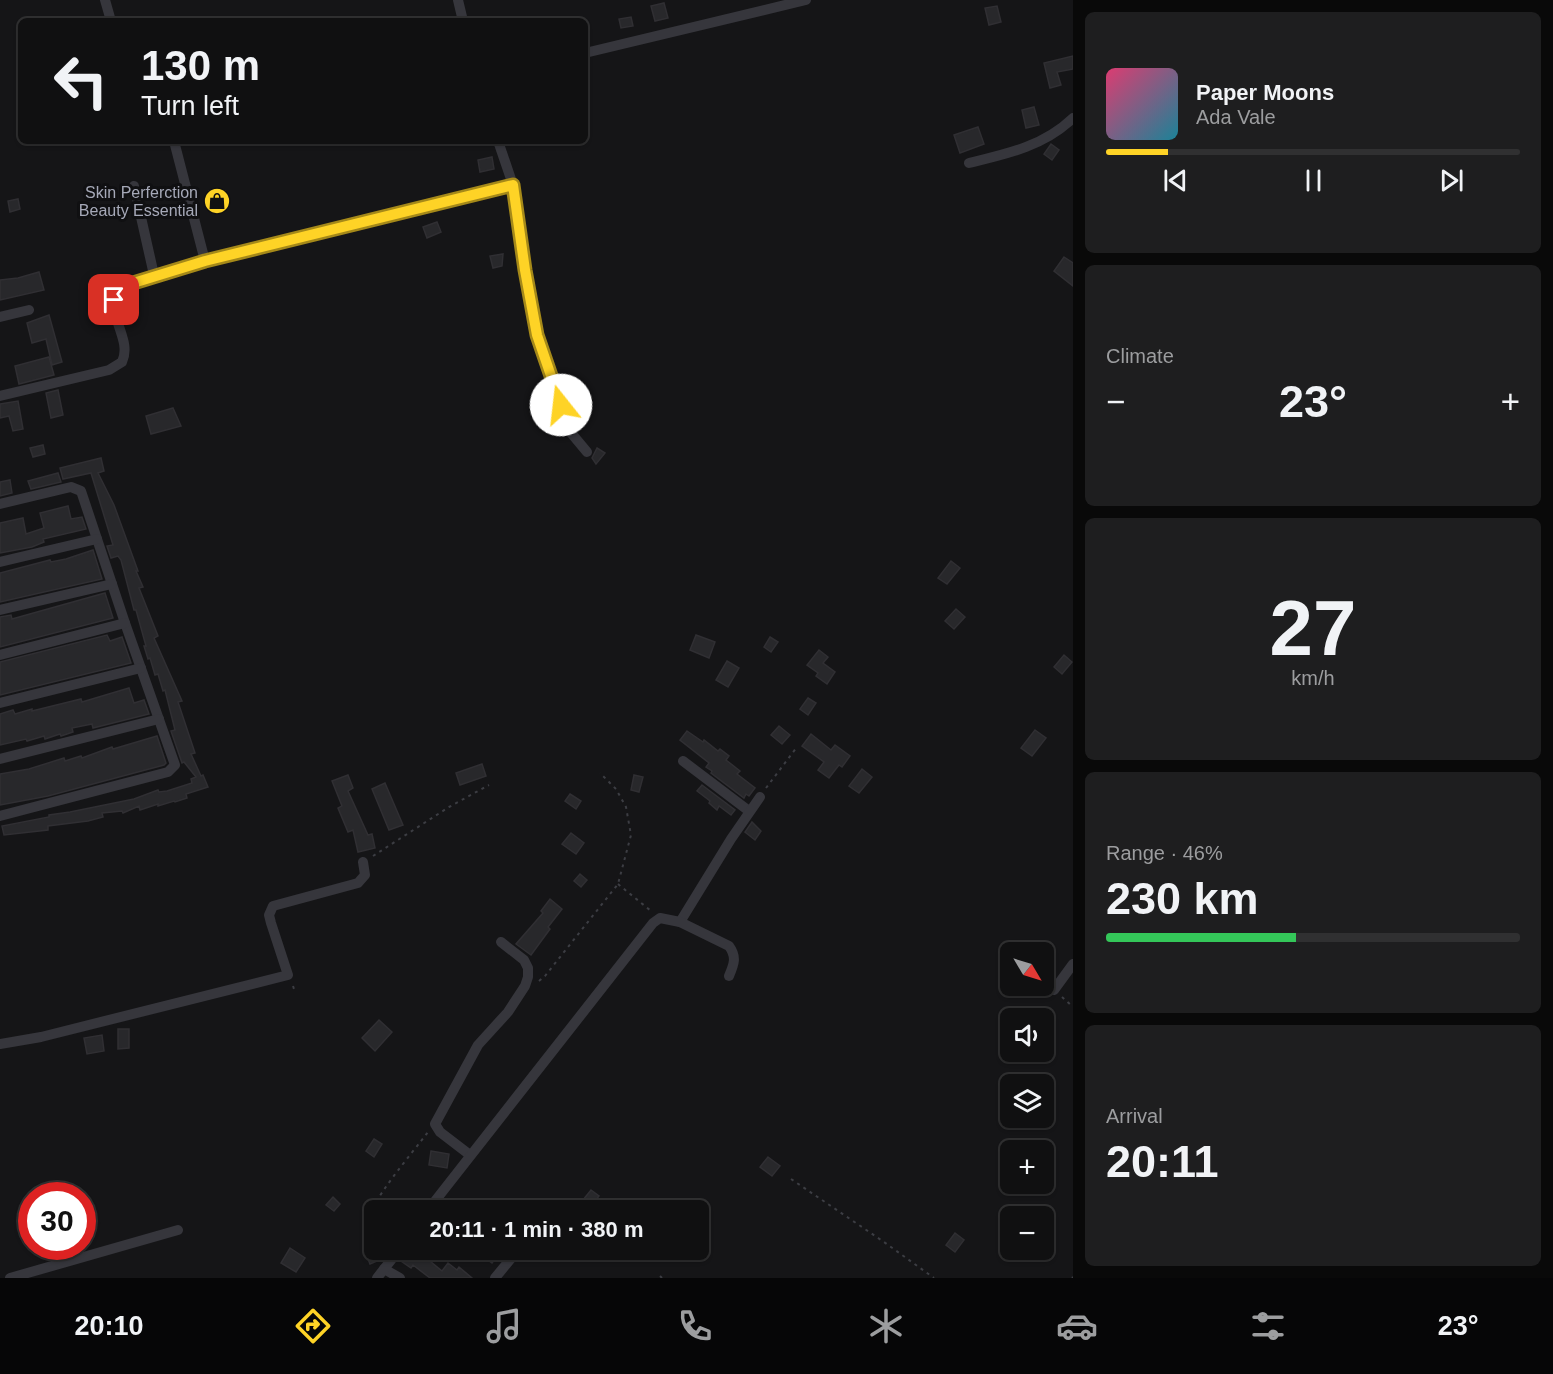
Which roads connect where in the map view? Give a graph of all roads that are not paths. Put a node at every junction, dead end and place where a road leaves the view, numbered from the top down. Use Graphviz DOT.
graph roads {
  1 [pos="105,0"];
  2 [pos="458,0"];
  3 [pos="806,0"];
  4 [pos="110,18"];
  5 [pos="462,18"];
  6 [pos="588,52"];
  7 [pos="1073,118"];
  8 [pos="175,144"];
  9 [pos="499,144"];
  10 [pos="969,164"];
  11 [pos="513,185"];
  12 [pos="134,186"];
  13 [pos="205,261"];
  14 [pos="154,275"];
  15 [pos="29,310"];
  16 [pos="0,317"];
  17 [pos="0,396"];
  18 [pos="587,452"];
  19 [pos="0,504"];
  20 [pos="97,539"];
  21 [pos="0,562"];
  22 [pos="112,584"];
  23 [pos="0,610"];
  24 [pos="125,623"];
  25 [pos="0,655"];
  26 [pos="141,668"];
  27 [pos="0,703"];
  28 [pos="159,719"];
  29 [pos="0,759"];
  30 [pos="683,761"];
  31 [pos="760,797"];
  32 [pos="749,811"];
  33 [pos="0,816"];
  34 [pos="363,862"];
  35 [pos="680,922"];
  36 [pos="501,942"];
  37 [pos="1073,964"];
  38 [pos="729,976"];
  39 [pos="1054,990"];
  40 [pos="0,1044"];
  41 [pos="470,1155"];
  42 [pos="436,1200"];
  43 [pos="178,1230"];
  44 [pos="392,1260"];
  45 [pos="510,1260"];
  46 [pos="381,1274"];
  47 [pos="10,1278"];
  48 [pos="400,1278"];
  49 [pos="495,1278"];
  1 -- 4 [label="street"];
  2 -- 5 [label="street"];
  3 -- 6 [label="street"];
  7 -- 10 [label="street"];
  8 -- 13 [label="street"];
  9 -- 11 [label="street"];
  11 -- 13 [label="street"];
  11 -- 18 [label="street"];
  12 -- 14 [label="street"];
  13 -- 14 [label="street"];
  14 -- 17 [label="street"];
  15 -- 16 [label="street"];
  19 -- 20 [label="street"];
  20 -- 21 [label="street"];
  20 -- 22 [label="street"];
  22 -- 23 [label="street"];
  22 -- 24 [label="street"];
  24 -- 25 [label="street"];
  24 -- 26 [label="street"];
  26 -- 27 [label="street"];
  26 -- 28 [label="street"];
  28 -- 29 [label="street"];
  28 -- 33 [label="street"];
  30 -- 32 [label="street"];
  31 -- 32 [label="street"];
  32 -- 35 [label="street"];
  34 -- 40 [label="street"];
  35 -- 38 [label="street"];
  35 -- 41 [label="street"];
  36 -- 41 [label="street"];
  37 -- 39 [label="street"];
  41 -- 42 [label="street"];
  43 -- 47 [label="street"];
  44 -- 46 [label="street"];
  45 -- 49 [label="street"];
  46 -- 48 [label="street"];
}
